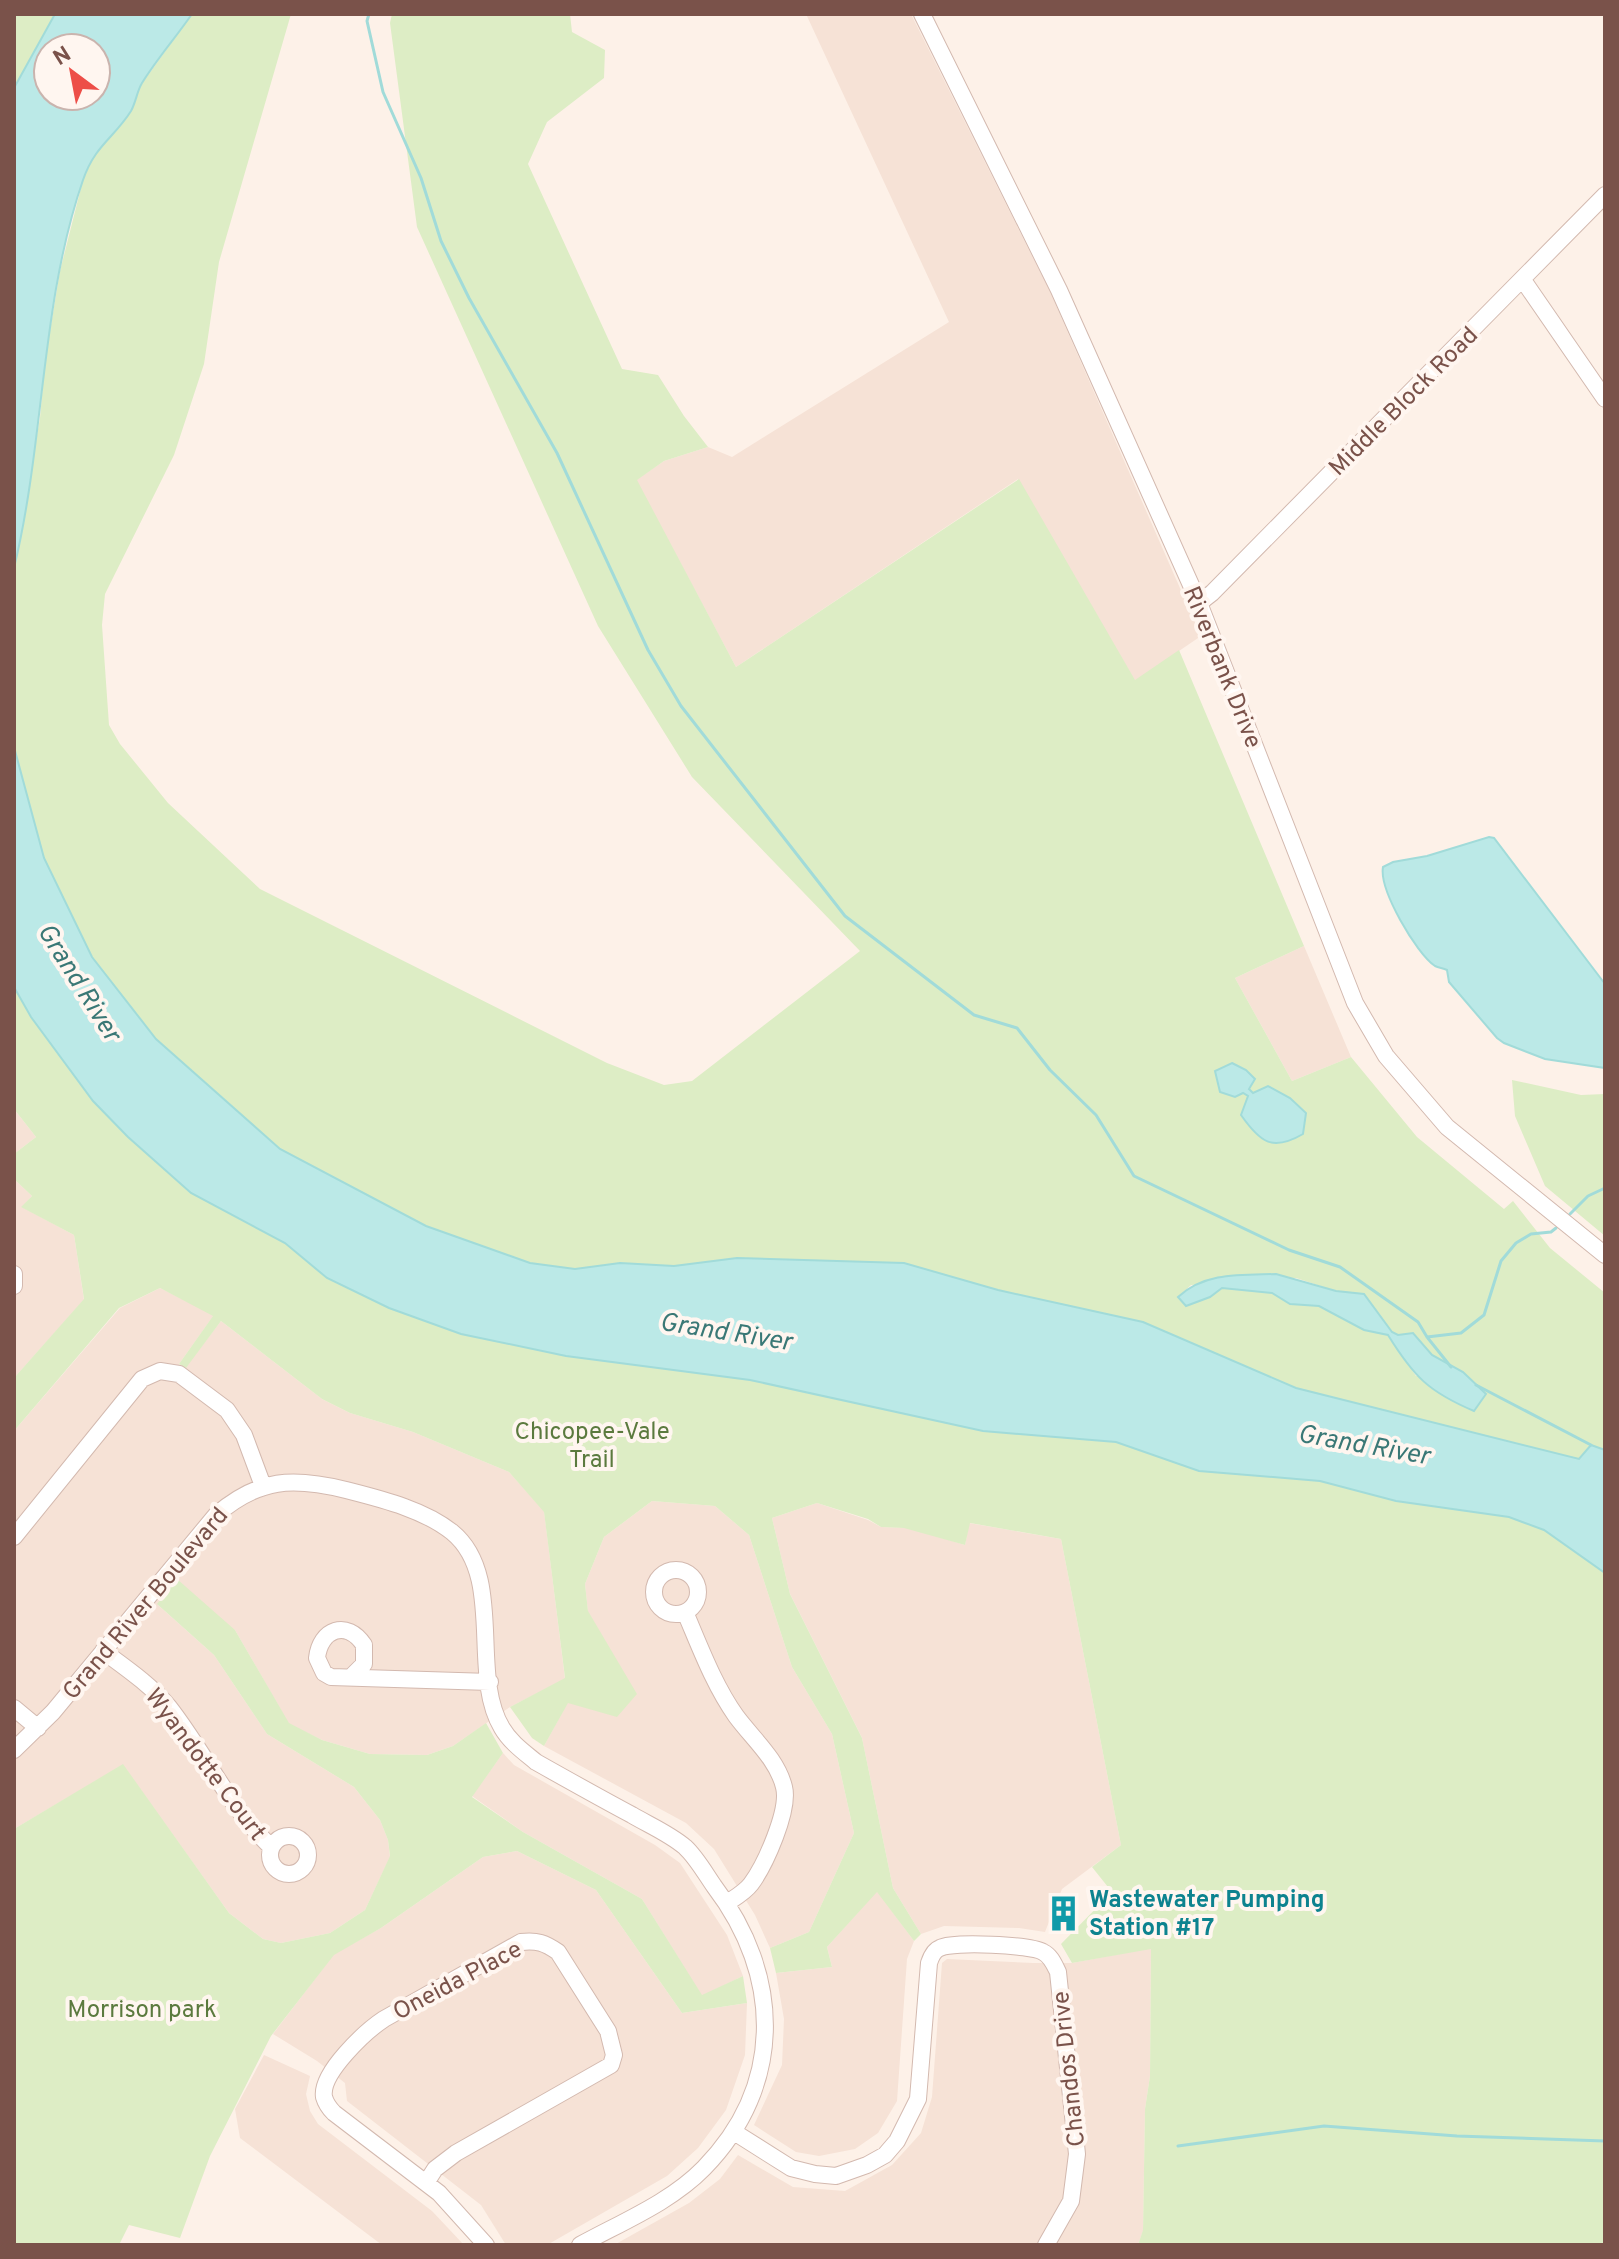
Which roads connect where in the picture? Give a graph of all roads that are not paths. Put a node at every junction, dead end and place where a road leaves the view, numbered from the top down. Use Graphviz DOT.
graph roads {
  1 [pos="922,14"];
  2 [pos="1605,195"];
  3 [pos="1523,280"];
  4 [pos="1605,399"];
  5 [pos="1199,603"];
  6 [pos="1605,1255"];
  7 [pos="14,1274"];
  8 [pos="14,1286"];
  9 [pos="263,1486"];
  10 [pos="14,1537"];
  11 [pos="685,1612"];
  12 [pos="103,1651"];
  13 [pos="352,1676"];
  14 [pos="490,1682"];
  15 [pos="14,1708"];
  16 [pos="38,1728"];
  17 [pos="14,1750"];
  18 [pos="271,1847"];
  19 [pos="727,1903"];
  20 [pos="734,2132"];
  21 [pos="426,2183"];
  22 [pos="486,2245"];
  23 [pos="580,2245"];
  24 [pos="1046,2245"];
  1 -- 5 [label="street, Riverbank Drive"];
  2 -- 3 [label="street, Middle Block Road"];
  3 -- 4 [label="street"];
  3 -- 5 [label="street, Middle Block Road"];
  5 -- 6 [label="street, Riverbank Drive"];
  7 -- 8 [label="street"];
  9 -- 10 [label="street"];
  9 -- 12 [label="street, Grand River Boulevard"];
  9 -- 14 [label="street, Grand River Boulevard"];
  11 -- 19 [label="street"];
  12 -- 16 [label="street, Grand River Boulevard"];
  12 -- 18 [label="street, Wyandotte Court"];
  13 -- 14 [label="street"];
  14 -- 19 [label="street, Grand River Boulevard"];
  15 -- 16 [label="street"];
  16 -- 17 [label="street, Grand River Boulevard"];
  19 -- 20 [label="street, Grand River Boulevard"];
  20 -- 23 [label="street, Grand River Boulevard"];
  20 -- 24 [label="street, Chandos Drive"];
  21 -- 21 [label="street, Oneida Place"];
  21 -- 22 [label="street, Oneida Place"];
}
